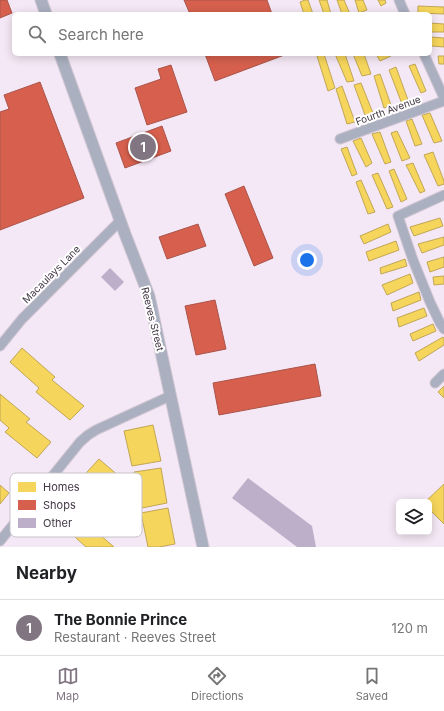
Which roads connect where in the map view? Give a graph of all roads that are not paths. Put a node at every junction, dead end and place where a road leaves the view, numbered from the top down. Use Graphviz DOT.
graph roads {
  1 [pos="40,0"];
  2 [pos="399,0"];
  3 [pos="45,12"];
  4 [pos="404,12"];
  5 [pos="61,56"];
  6 [pos="425,56"];
  7 [pos="444,100"];
  8 [pos="340,139"];
  9 [pos="444,196"];
  10 [pos="120,221"];
  11 [pos="444,329"];
  12 [pos="0,346"];
  13 [pos="444,374"];
  14 [pos="435,383"];
  15 [pos="170,396"];
  16 [pos="55,473"];
  17 [pos="10,529"];
  18 [pos="0,541"];
  19 [pos="203,547"];
  1 -- 3 [label="street"];
  2 -- 4 [label="street"];
  5 -- 10 [label="street, Reeves Street"];
  6 -- 7 [label="street"];
  7 -- 8 [label="street, Fourth Avenue"];
  9 -- 11 [label="street"];
  10 -- 12 [label="street, Macaulays Lane"];
  10 -- 15 [label="street, Reeves Street"];
  13 -- 14 [label="street"];
  15 -- 16 [label="street"];
  15 -- 19 [label="street, Reeves Street"];
  17 -- 18 [label="street"];
}
